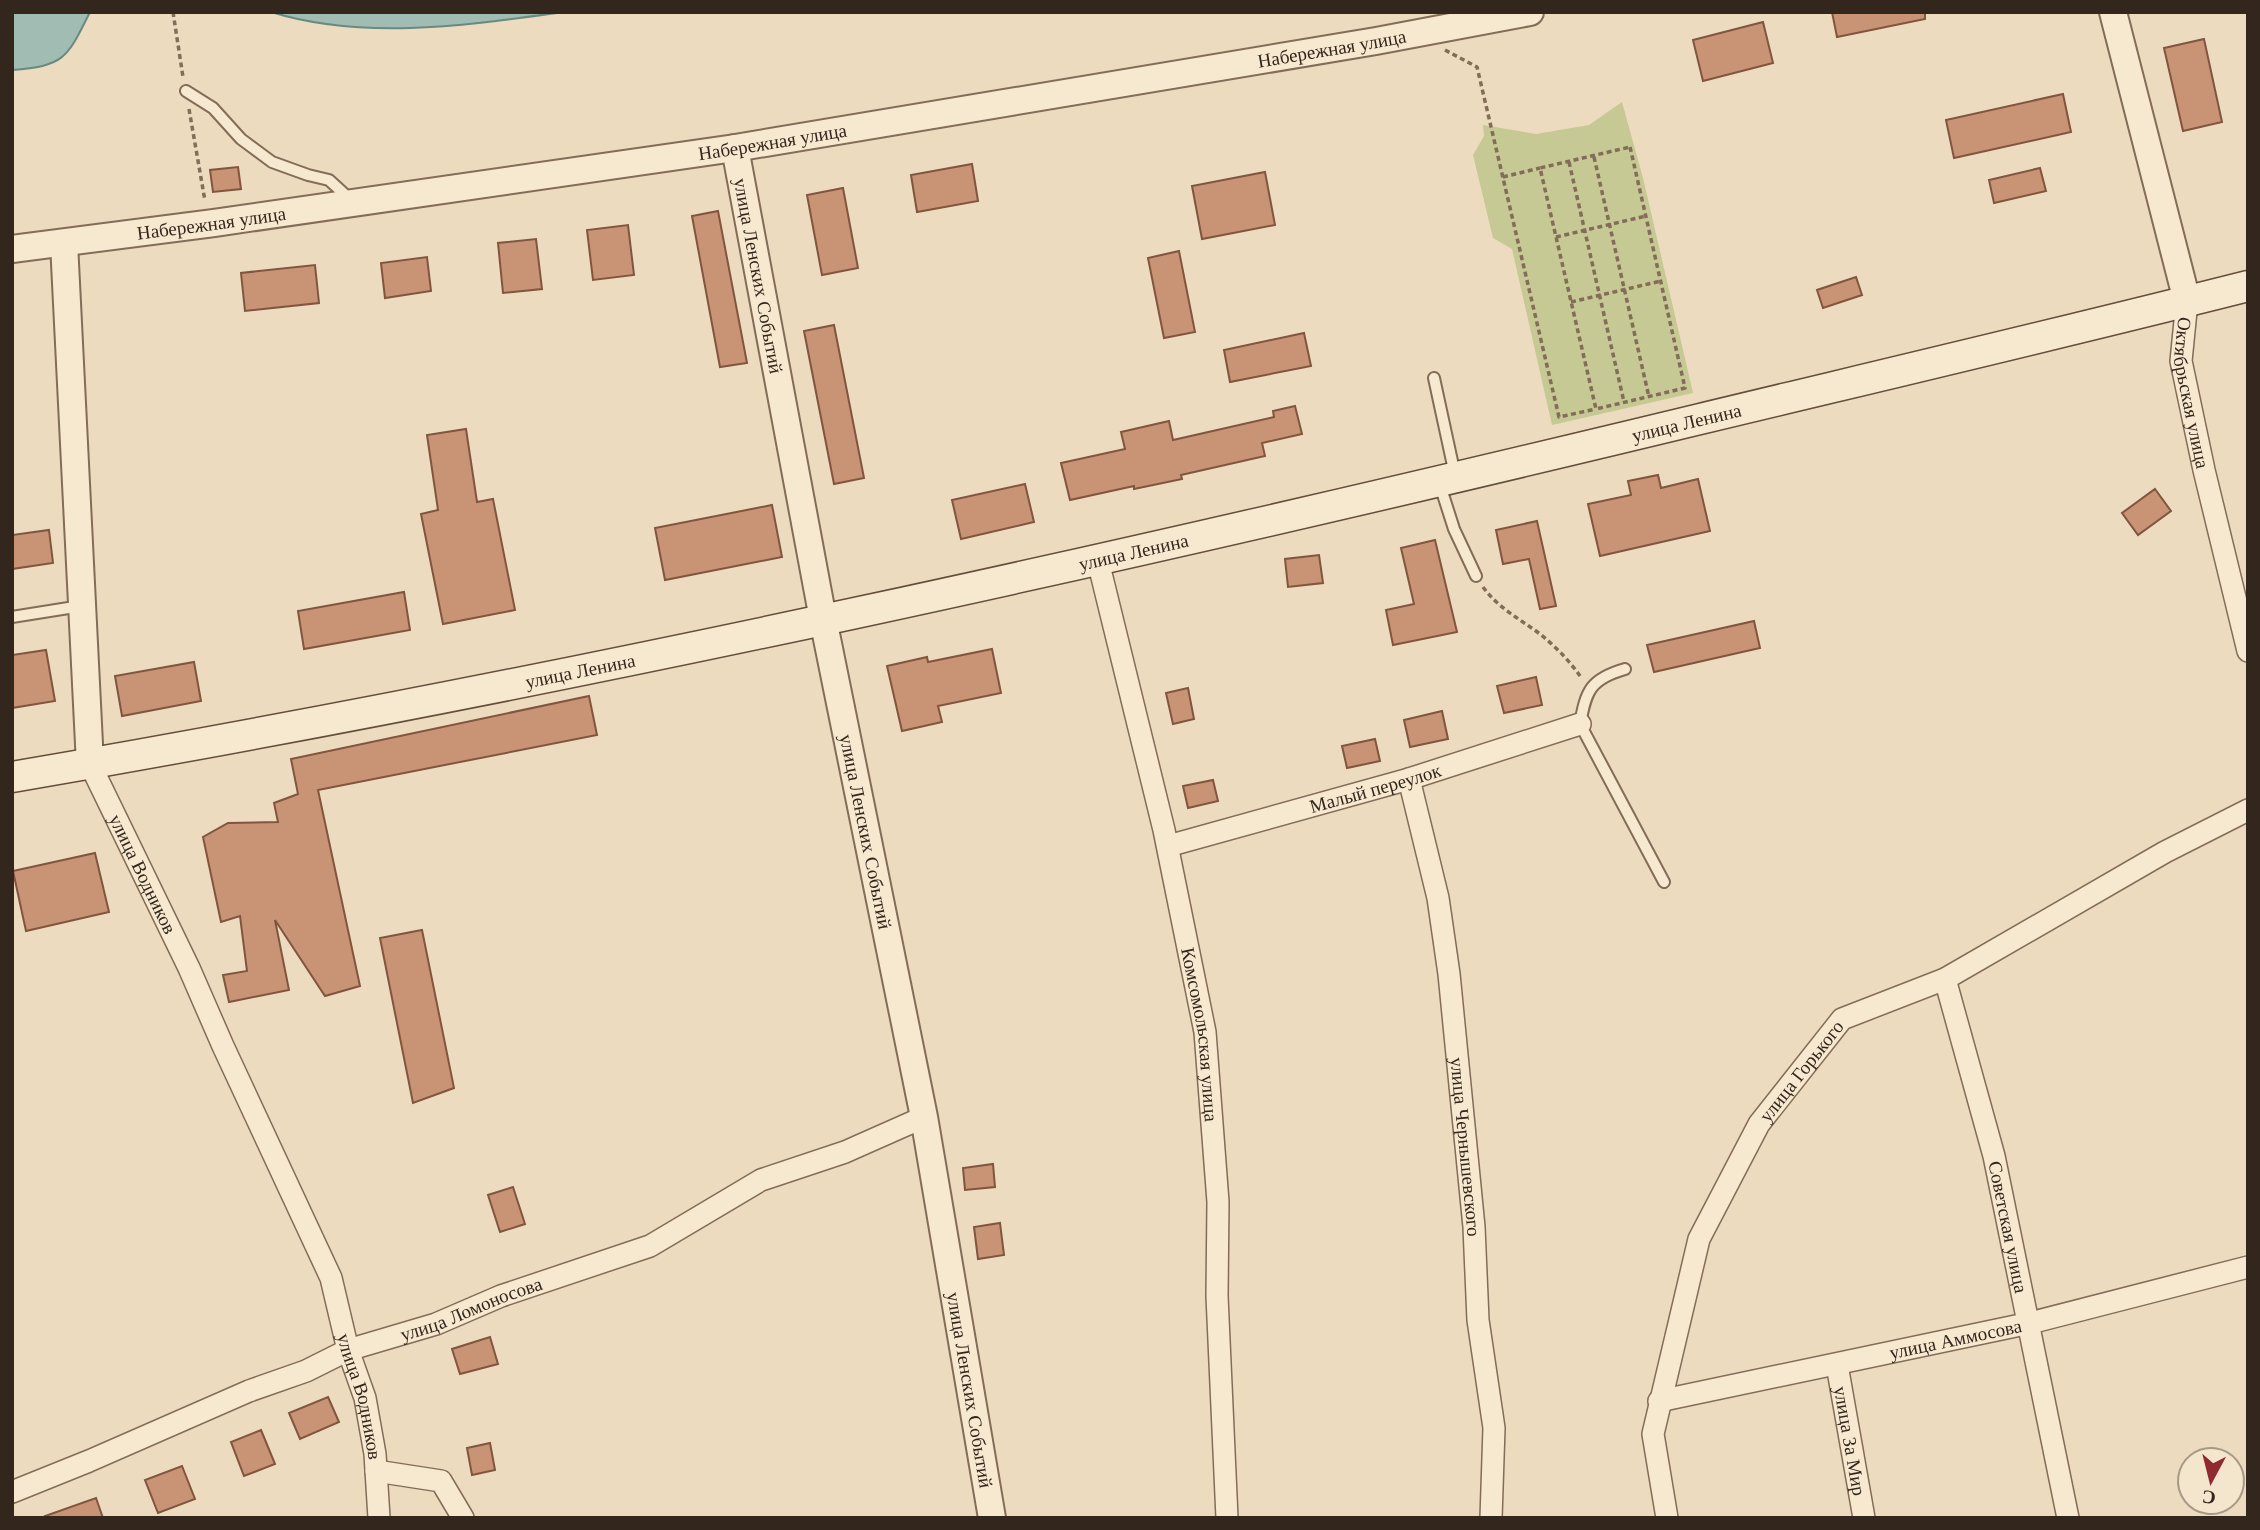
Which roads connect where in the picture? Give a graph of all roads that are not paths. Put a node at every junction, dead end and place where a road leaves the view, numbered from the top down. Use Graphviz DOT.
graph roads {
  1 [pos="1530,12"];
  2 [pos="2113,12"];
  3 [pos="186,91"];
  4 [pos="735,149"];
  5 [pos="354,203"];
  6 [pos="64,243"];
  7 [pos="12,249"];
  8 [pos="2248,286"];
  9 [pos="2187,302"];
  10 [pos="1434,378"];
  11 [pos="1447,480"];
  12 [pos="1098,561"];
  13 [pos="1476,576"];
  14 [pos="83,606"];
  15 [pos="12,617"];
  16 [pos="823,619"];
  17 [pos="2248,651"];
  18 [pos="1625,669"];
  19 [pos="1580,724"];
  20 [pos="90,764"];
  21 [pos="12,777"];
  22 [pos="1409,779"];
  23 [pos="2248,810"];
  24 [pos="1168,846"];
  25 [pos="1664,882"];
  26 [pos="1945,979"];
  27 [pos="924,1117"];
  28 [pos="2248,1268"];
  29 [pos="2030,1323"];
  30 [pos="348,1350"];
  31 [pos="1837,1365"];
  32 [pos="1660,1401"];
  33 [pos="376,1471"];
  34 [pos="12,1492"];
  35 [pos="379,1518"];
  36 [pos="463,1518"];
  37 [pos="992,1518"];
  38 [pos="1227,1518"];
  39 [pos="1491,1518"];
  40 [pos="1667,1518"];
  41 [pos="1864,1518"];
  42 [pos="2068,1518"];
  1 -- 4 [label="street, Набережная улица"];
  2 -- 9 [label="street, Октябрьская улица"];
  3 -- 5 [label="lane"];
  4 -- 5 [label="street, Набережная улица"];
  4 -- 16 [label="street, улица Ленских Событий"];
  5 -- 6 [label="street, Набережная улица"];
  6 -- 7 [label="street, Набережная улица"];
  6 -- 14 [label="street, улица Водников"];
  8 -- 9 [label="main road, улица Ленина"];
  9 -- 11 [label="main road, улица Ленина"];
  9 -- 17 [label="street, Октябрьская улица"];
  10 -- 11 [label="lane"];
  11 -- 12 [label="main road, улица Ленина"];
  11 -- 13 [label="lane"];
  12 -- 16 [label="main road, улица Ленина"];
  12 -- 24 [label="street, Комсомольская улица"];
  14 -- 15 [label="lane"];
  14 -- 20 [label="street, улица Водников"];
  16 -- 20 [label="main road, улица Ленина"];
  16 -- 27 [label="street, улица Ленских Событий"];
  18 -- 19 [label="lane"];
  19 -- 22 [label="street, Малый переулок"];
  19 -- 25 [label="lane"];
  20 -- 21 [label="main road, улица Ленина"];
  20 -- 30 [label="street, улица Водников"];
  22 -- 24 [label="street, Малый переулок"];
  22 -- 39 [label="street, улица Чернышевского"];
  23 -- 26 [label="street, улица Горького"];
  24 -- 38 [label="street, Комсомольская улица"];
  26 -- 29 [label="street, Советская улица"];
  26 -- 32 [label="street, улица Горького"];
  27 -- 30 [label="street, улица Ломоносова"];
  27 -- 37 [label="street, улица Ленских Событий"];
  28 -- 29 [label="street, улица Аммосова"];
  29 -- 31 [label="street, улица Аммосова"];
  29 -- 42 [label="street, Советская улица"];
  30 -- 33 [label="street, улица Водников"];
  30 -- 34 [label="street, улица Ломоносова"];
  31 -- 32 [label="street, улица Аммосова"];
  31 -- 41 [label="street, улица За Мир"];
  32 -- 40 [label="street, улица Горького"];
  33 -- 35 [label="street, улица Водников"];
  33 -- 36 [label="street, улица Водников"];
}
